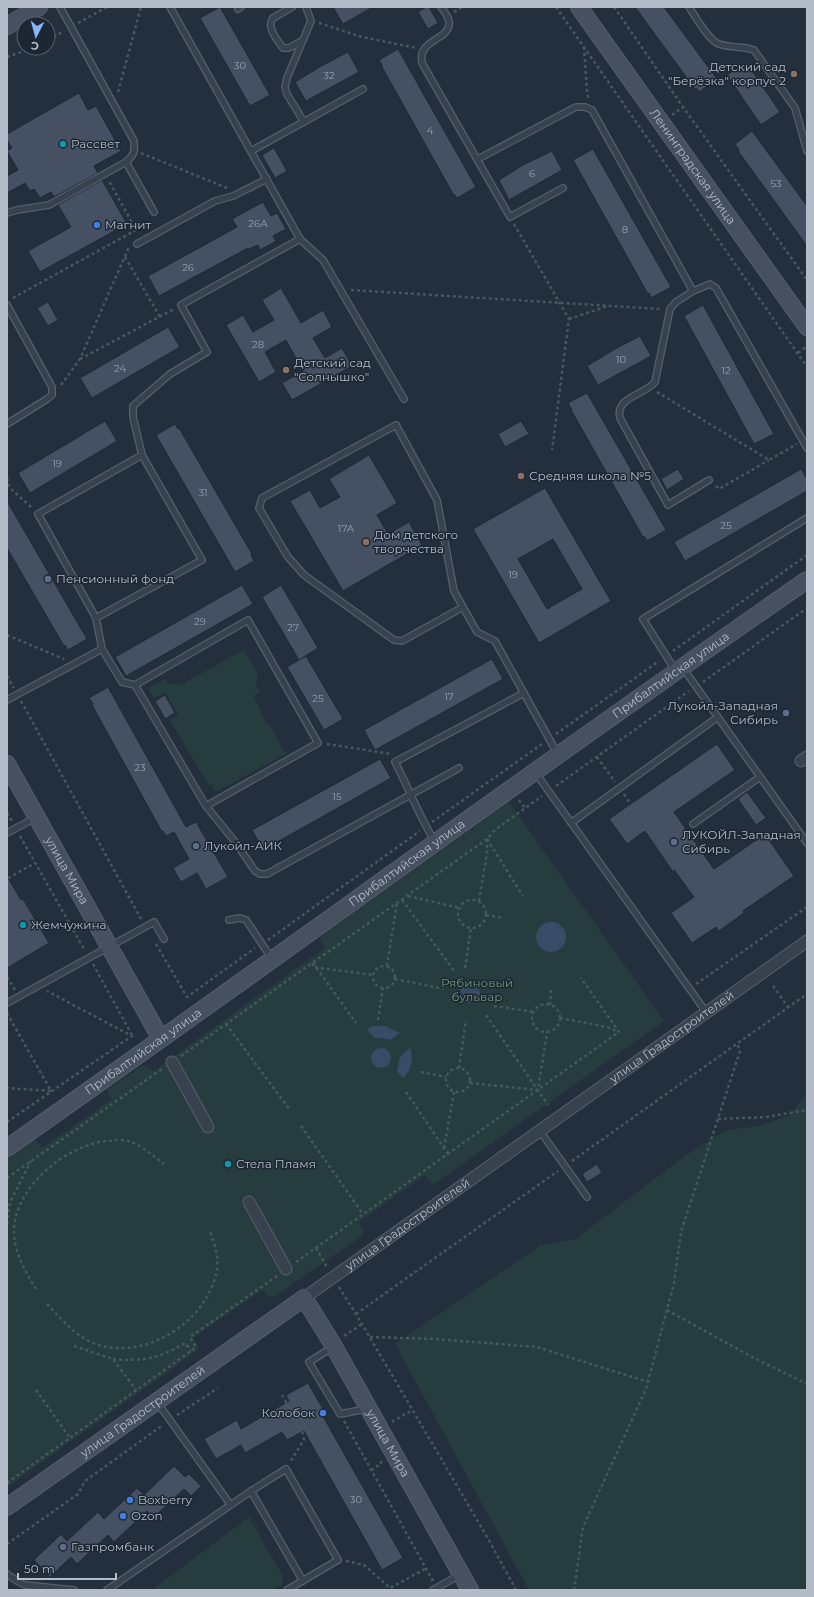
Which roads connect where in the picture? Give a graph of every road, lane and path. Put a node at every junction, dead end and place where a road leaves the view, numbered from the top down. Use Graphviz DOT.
graph roads {
  1 [pos="39,7"];
  2 [pos="60,7"];
  3 [pos="141,7"];
  4 [pos="170,7"];
  5 [pos="292,7"];
  6 [pos="306,7"];
  7 [pos="441,7"];
  8 [pos="556,7"];
  9 [pos="579,7"];
  10 [pos="614,7"];
  11 [pos="689,7"];
  12 [pos="311,21"];
  13 [pos="7,26"];
  14 [pos="302,40"];
  15 [pos="584,46"];
  16 [pos="289,48"];
  17 [pos="423,49"];
  18 [pos="295,59"];
  19 [pos="363,89"];
  20 [pos="114,106"];
  21 [pos="592,110"];
  22 [pos="304,122"];
  23 [pos="807,130"];
  24 [pos="802,134"];
  25 [pos="135,151"];
  26 [pos="251,151"];
  27 [pos="807,151"];
  28 [pos="478,159"];
  29 [pos="126,162"];
  30 [pos="105,174"];
  31 [pos="267,179"];
  32 [pos="563,188"];
  33 [pos="240,193"];
  34 [pos="154,212"];
  35 [pos="7,213"];
  36 [pos="510,217"];
  37 [pos="136,230"];
  38 [pos="133,236"];
  39 [pos="300,239"];
  40 [pos="130,243"];
  41 [pos="137,244"];
  42 [pos="124,257"];
  43 [pos="807,280"];
  44 [pos="340,289"];
  45 [pos="693,291"];
  46 [pos="7,301"];
  47 [pos="559,302"];
  48 [pos="7,305"];
  49 [pos="181,305"];
  50 [pos="611,305"];
  51 [pos="670,309"];
  52 [pos="160,317"];
  53 [pos="569,320"];
  54 [pos="807,327"];
  55 [pos="807,346"];
  56 [pos="798,353"];
  57 [pos="80,359"];
  58 [pos="807,367"];
  59 [pos="650,388"];
  60 [pos="52,395"];
  61 [pos="404,399"];
  62 [pos="7,424"];
  63 [pos="803,440"];
  64 [pos="807,448"];
  65 [pos="552,450"];
  66 [pos="142,455"];
  67 [pos="769,460"];
  68 [pos="7,478"];
  69 [pos="710,480"];
  70 [pos="8,487"];
  71 [pos="38,514"];
  72 [pos="807,518"];
  73 [pos="807,556"];
  74 [pos="807,580"];
  75 [pos="463,607"];
  76 [pos="807,608"];
  77 [pos="96,618"];
  78 [pos="7,635"];
  79 [pos="102,648"];
  80 [pos="666,656"];
  81 [pos="75,663"];
  82 [pos="679,670"];
  83 [pos="7,676"];
  84 [pos="135,685"];
  85 [pos="696,686"];
  86 [pos="524,693"];
  87 [pos="17,694"];
  88 [pos="7,700"];
  89 [pos="718,717"];
  90 [pos="549,739"];
  91 [pos="318,743"];
  92 [pos="559,755"];
  93 [pos="597,757"];
  94 [pos="395,762"];
  95 [pos="7,764"];
  96 [pos="459,768"];
  97 [pos="535,772"];
  98 [pos="760,778"];
  99 [pos="620,788"];
  100 [pos="549,792"];
  101 [pos="411,795"];
  102 [pos="629,802"];
  103 [pos="206,806"];
  104 [pos="7,813"];
  105 [pos="36,817"];
  106 [pos="571,823"];
  107 [pos="693,824"];
  108 [pos="426,827"];
  109 [pos="16,828"];
  110 [pos="7,833"];
  111 [pos="487,839"];
  112 [pos="435,842"];
  113 [pos="807,843"];
  114 [pos="35,863"];
  115 [pos="8,878"];
  116 [pos="408,896"];
  117 [pos="524,896"];
  118 [pos="402,900"];
  119 [pos="479,901"];
  120 [pos="398,903"];
  121 [pos="807,907"];
  122 [pos="460,908"];
  123 [pos="486,915"];
  124 [pos="504,918"];
  125 [pos="229,920"];
  126 [pos="146,927"];
  127 [pos="471,928"];
  128 [pos="164,939"];
  129 [pos="807,941"];
  130 [pos="262,943"];
  131 [pos="109,947"];
  132 [pos="89,958"];
  133 [pos="272,959"];
  134 [pos="313,963"];
  135 [pos="387,966"];
  136 [pos="465,968"];
  137 [pos="455,972"];
  138 [pos="373,975"];
  139 [pos="7,977"];
  140 [pos="581,978"];
  141 [pos="395,979"];
  142 [pos="37,986"];
  143 [pos="773,986"];
  144 [pos="383,988"];
  145 [pos="689,988"];
  146 [pos="444,989"];
  147 [pos="551,989"];
  148 [pos="807,994"];
  149 [pos="18,996"];
  150 [pos="7,1003"];
  151 [pos="550,1005"];
  152 [pos="494,1006"];
  153 [pos="788,1007"];
  154 [pos="533,1012"];
  155 [pos="706,1012"];
  156 [pos="7,1013"];
  157 [pos="486,1015"];
  158 [pos="560,1018"];
  159 [pos="378,1020"];
  160 [pos="466,1020"];
  161 [pos="356,1023"];
  162 [pos="226,1024"];
  163 [pos="547,1032"];
  164 [pos="619,1032"];
  165 [pos="132,1036"];
  166 [pos="160,1039"];
  167 [pos="737,1043"];
  168 [pos="172,1062"];
  169 [pos="460,1068"];
  170 [pos="421,1072"];
  171 [pos="446,1077"];
  172 [pos="470,1083"];
  173 [pos="7,1088"];
  174 [pos="51,1090"];
  175 [pos="538,1090"];
  176 [pos="406,1092"];
  177 [pos="454,1092"];
  178 [pos="548,1105"];
  179 [pos="290,1110"];
  180 [pos="807,1110"];
  181 [pos="718,1120"];
  182 [pos="7,1122"];
  183 [pos="301,1126"];
  184 [pos="208,1127"];
  185 [pos="540,1131"];
  186 [pos="7,1148"];
  187 [pos="444,1148"];
  188 [pos="448,1154"];
  189 [pos="31,1161"];
  190 [pos="164,1164"];
  191 [pos="564,1166"];
  192 [pos="7,1178"];
  193 [pos="587,1197"];
  194 [pos="249,1202"];
  195 [pos="363,1214"];
  196 [pos="7,1224"];
  197 [pos="210,1230"];
  198 [pos="316,1248"];
  199 [pos="286,1269"];
  200 [pos="333,1278"];
  201 [pos="36,1289"];
  202 [pos="304,1298"];
  203 [pos="47,1304"];
  204 [pos="667,1310"];
  205 [pos="356,1314"];
  206 [pos="362,1324"];
  207 [pos="370,1337"];
  208 [pos="333,1345"];
  209 [pos="74,1346"];
  210 [pos="191,1351"];
  211 [pos="113,1359"];
  212 [pos="648,1382"];
  213 [pos="807,1384"];
  214 [pos="218,1388"];
  215 [pos="36,1390"];
  216 [pos="136,1390"];
  217 [pos="282,1394"];
  218 [pos="156,1401"];
  219 [pos="368,1409"];
  220 [pos="340,1414"];
  221 [pos="170,1420"];
  222 [pos="70,1438"];
  223 [pos="286,1469"];
  224 [pos="7,1483"];
  225 [pos="251,1491"];
  226 [pos="230,1504"];
  227 [pos="7,1507"];
  228 [pos="7,1544"];
  229 [pos="338,1560"];
  230 [pos="425,1569"];
  231 [pos="7,1574"];
  232 [pos="461,1574"];
  233 [pos="303,1581"];
  234 [pos="391,1589"];
  235 [pos="435,1589"];
  236 [pos="74,1590"];
  237 [pos="107,1590"];
  238 [pos="287,1590"];
  239 [pos="470,1590"];
  240 [pos="516,1590"];
  241 [pos="574,1590"];
  1 -- 13 [label="street"];
  2 -- 20 [label="lane"];
  3 -- 20 [label="path"];
  4 -- 26 [label="lane"];
  5 -- 16 [label="lane"];
  6 -- 12 [label="lane"];
  7 -- 17 [label="lane"];
  8 -- 15 [label="path"];
  9 -- 54 [label="street, Ленинградская улица"];
  10 -- 43 [label="path"];
  11 -- 24 [label="lane"];
  12 -- 14 [label="lane"];
  12 -- 17 [label="path"];
  14 -- 16 [label="lane"];
  14 -- 18 [label="lane"];
  15 -- 21 [label="path"];
  15 -- 56 [label="path"];
  16 -- 18 [label="lane"];
  17 -- 28 [label="lane"];
  18 -- 22 [label="lane"];
  19 -- 22 [label="lane"];
  20 -- 25 [label="lane"];
  21 -- 28 [label="lane"];
  21 -- 45 [label="lane"];
  22 -- 26 [label="lane"];
  23 -- 24 [label="lane"];
  24 -- 27 [label="lane"];
  25 -- 29 [label="lane"];
  25 -- 33 [label="path"];
  26 -- 31 [label="lane"];
  28 -- 36 [label="lane"];
  29 -- 30 [label="lane"];
  29 -- 34 [label="lane"];
  30 -- 35 [label="lane"];
  30 -- 37 [label="path"];
  31 -- 33 [label="lane"];
  31 -- 39 [label="lane"];
  32 -- 36 [label="lane"];
  33 -- 41 [label="lane"];
  36 -- 47 [label="path"];
  37 -- 38 [label="path"];
  37 -- 46 [label="path"];
  39 -- 44 [label="lane"];
  39 -- 49 [label="lane"];
  40 -- 42 [label="path"];
  42 -- 52 [label="path"];
  42 -- 57 [label="path"];
  44 -- 47 [label="path"];
  44 -- 61 [label="lane"];
  45 -- 51 [label="lane"];
  45 -- 63 [label="lane"];
  47 -- 50 [label="path"];
  47 -- 53 [label="path"];
  48 -- 60 [label="lane"];
  49 -- 52 [label="path"];
  49 -- 66 [label="lane"];
  50 -- 51 [label="path"];
  50 -- 53 [label="path"];
  51 -- 59 [label="lane"];
  52 -- 57 [label="path"];
  53 -- 65 [label="path"];
  55 -- 56 [label="path"];
  56 -- 58 [label="path"];
  57 -- 60 [label="path"];
  59 -- 67 [label="path"];
  59 -- 69 [label="lane"];
  60 -- 62 [label="lane"];
  63 -- 64 [label="lane"];
  63 -- 67 [label="path"];
  66 -- 71 [label="lane"];
  66 -- 77 [label="lane"];
  67 -- 69 [label="path"];
  68 -- 70 [label="path"];
  70 -- 71 [label="path"];
  71 -- 77 [label="lane"];
  72 -- 80 [label="lane"];
  73 -- 80 [label="path"];
  74 -- 82 [label="street, Прибалтийская улица"];
  75 -- 75 [label="lane"];
  75 -- 86 [label="lane"];
  76 -- 85 [label="path"];
  77 -- 79 [label="lane"];
  78 -- 81 [label="path"];
  79 -- 81 [label="lane"];
  79 -- 84 [label="lane"];
  80 -- 82 [label="lane"];
  80 -- 90 [label="path"];
  81 -- 87 [label="lane"];
  82 -- 85 [label="lane"];
  82 -- 92 [label="street, Прибалтийская улица"];
  83 -- 87 [label="path"];
  84 -- 91 [label="lane"];
  84 -- 103 [label="lane"];
  85 -- 89 [label="lane"];
  85 -- 93 [label="path"];
  86 -- 90 [label="lane"];
  86 -- 94 [label="lane"];
  87 -- 88 [label="lane"];
  87 -- 126 [label="path"];
  89 -- 98 [label="lane"];
  89 -- 99 [label="lane"];
  90 -- 92 [label="lane"];
  90 -- 108 [label="path"];
  91 -- 94 [label="path"];
  91 -- 103 [label="lane"];
  92 -- 97 [label="street, Прибалтийская улица"];
  93 -- 99 [label="path"];
  93 -- 100 [label="path"];
  94 -- 101 [label="lane"];
  95 -- 105 [label="street, улица Мира"];
  96 -- 101 [label="lane"];
  97 -- 100 [label="lane"];
  97 -- 112 [label="street, Прибалтийская улица"];
  98 -- 107 [label="lane"];
  98 -- 113 [label="lane"];
  99 -- 102 [label="path"];
  99 -- 106 [label="lane"];
  100 -- 106 [label="lane"];
  100 -- 111 [label="path"];
  101 -- 103 [label="lane"];
  101 -- 108 [label="lane"];
  104 -- 109 [label="path"];
  105 -- 109 [label="lane"];
  105 -- 131 [label="street, улица Мира"];
  106 -- 145 [label="lane"];
  108 -- 112 [label="lane"];
  108 -- 130 [label="path"];
  109 -- 110 [label="lane"];
  109 -- 114 [label="path"];
  111 -- 116 [label="path"];
  111 -- 117 [label="path"];
  111 -- 119 [label="path"];
  112 -- 133 [label="street, Прибалтийская улица"];
  114 -- 115 [label="path"];
  114 -- 132 [label="path"];
  116 -- 118 [label="path"];
  116 -- 122 [label="path"];
  118 -- 120 [label="path"];
  118 -- 137 [label="path"];
  119 -- 122 [label="path"];
  119 -- 123 [label="path"];
  120 -- 134 [label="path"];
  120 -- 135 [label="path"];
  121 -- 145 [label="path"];
  122 -- 127 [label="path"];
  123 -- 124 [label="path"];
  123 -- 127 [label="path"];
  125 -- 130 [label="lane"];
  126 -- 128 [label="lane"];
  126 -- 130 [label="path"];
  126 -- 131 [label="lane"];
  127 -- 136 [label="path"];
  129 -- 155 [label="street, улица Градостроителей"];
  130 -- 133 [label="lane"];
  131 -- 132 [label="lane"];
  131 -- 166 [label="street, улица Мира"];
  132 -- 142 [label="lane"];
  132 -- 165 [label="path"];
  133 -- 166 [label="street, Прибалтийская улица"];
  134 -- 138 [label="path"];
  134 -- 161 [label="path"];
  134 -- 162 [label="path"];
  135 -- 138 [label="path"];
  135 -- 141 [label="path"];
  138 -- 144 [label="path"];
  139 -- 149 [label="path"];
  140 -- 164 [label="path"];
  141 -- 144 [label="path"];
  141 -- 146 [label="path"];
  142 -- 149 [label="lane"];
  142 -- 165 [label="path"];
  143 -- 153 [label="path"];
  144 -- 159 [label="path"];
  145 -- 155 [label="lane"];
  147 -- 151 [label="path"];
  148 -- 153 [label="path"];
  149 -- 150 [label="lane"];
  151 -- 154 [label="path"];
  151 -- 158 [label="path"];
  152 -- 154 [label="path"];
  153 -- 167 [label="path"];
  154 -- 163 [label="path"];
  155 -- 185 [label="street, улица Градостроителей"];
  156 -- 174 [label="path"];
  157 -- 175 [label="path"];
  158 -- 163 [label="path"];
  158 -- 164 [label="path"];
  160 -- 169 [label="path"];
  162 -- 168 [label="path"];
  162 -- 179 [label="path"];
  163 -- 175 [label="path"];
  164 -- 175 [label="path"];
  165 -- 174 [label="path"];
  166 -- 186 [label="street, Прибалтийская улица"];
  167 -- 181 [label="path"];
  167 -- 191 [label="path"];
  168 -- 184 [label="street"];
  168 -- 189 [label="path"];
  169 -- 171 [label="path"];
  169 -- 172 [label="path"];
  170 -- 171 [label="path"];
  171 -- 177 [label="path"];
  172 -- 175 [label="path"];
  172 -- 177 [label="path"];
  173 -- 174 [label="path"];
  174 -- 182 [label="path"];
  175 -- 178 [label="path"];
  175 -- 188 [label="path"];
  176 -- 187 [label="path"];
  177 -- 187 [label="path"];
  180 -- 181 [label="path"];
  181 -- 204 [label="path"];
  183 -- 195 [label="path"];
  185 -- 191 [label="lane"];
  185 -- 200 [label="street, улица Градостроителей"];
  187 -- 188 [label="path"];
  188 -- 195 [label="path"];
  189 -- 192 [label="path"];
  189 -- 196 [label="path"];
  190 -- 201 [label="path"];
  191 -- 193 [label="lane"];
  191 -- 205 [label="path"];
  194 -- 199 [label="street"];
  195 -- 198 [label="path"];
  197 -- 203 [label="path"];
  198 -- 199 [label="path"];
  198 -- 200 [label="path"];
  199 -- 210 [label="path"];
  200 -- 202 [label="street, улица Градостроителей"];
  200 -- 205 [label="path"];
  202 -- 208 [label="street, улица Мира"];
  202 -- 218 [label="street, улица Градостроителей"];
  204 -- 212 [label="path"];
  204 -- 213 [label="path"];
  205 -- 206 [label="path"];
  206 -- 207 [label="path"];
  206 -- 208 [label="path"];
  207 -- 212 [label="path"];
  207 -- 240 [label="path"];
  208 -- 219 [label="street, улица Мира"];
  208 -- 220 [label="lane"];
  209 -- 211 [label="path"];
  210 -- 211 [label="path"];
  210 -- 216 [label="path"];
  211 -- 216 [label="path"];
  212 -- 241 [label="path"];
  214 -- 221 [label="path"];
  215 -- 222 [label="path"];
  216 -- 222 [label="path"];
  217 -- 223 [label="path"];
  218 -- 221 [label="lane"];
  218 -- 227 [label="street, улица Градостроителей"];
  219 -- 220 [label="lane"];
  219 -- 232 [label="street, улица Мира"];
  220 -- 230 [label="path"];
  221 -- 226 [label="lane"];
  221 -- 228 [label="path"];
  222 -- 224 [label="path"];
  223 -- 225 [label="lane"];
  223 -- 229 [label="lane"];
  225 -- 226 [label="lane"];
  225 -- 233 [label="lane"];
  226 -- 237 [label="lane"];
  229 -- 233 [label="lane"];
  229 -- 234 [label="path"];
  230 -- 234 [label="path"];
  230 -- 235 [label="path"];
  231 -- 236 [label="lane"];
  232 -- 235 [label="lane"];
  232 -- 239 [label="street, улица Мира"];
  233 -- 238 [label="lane"];
}
